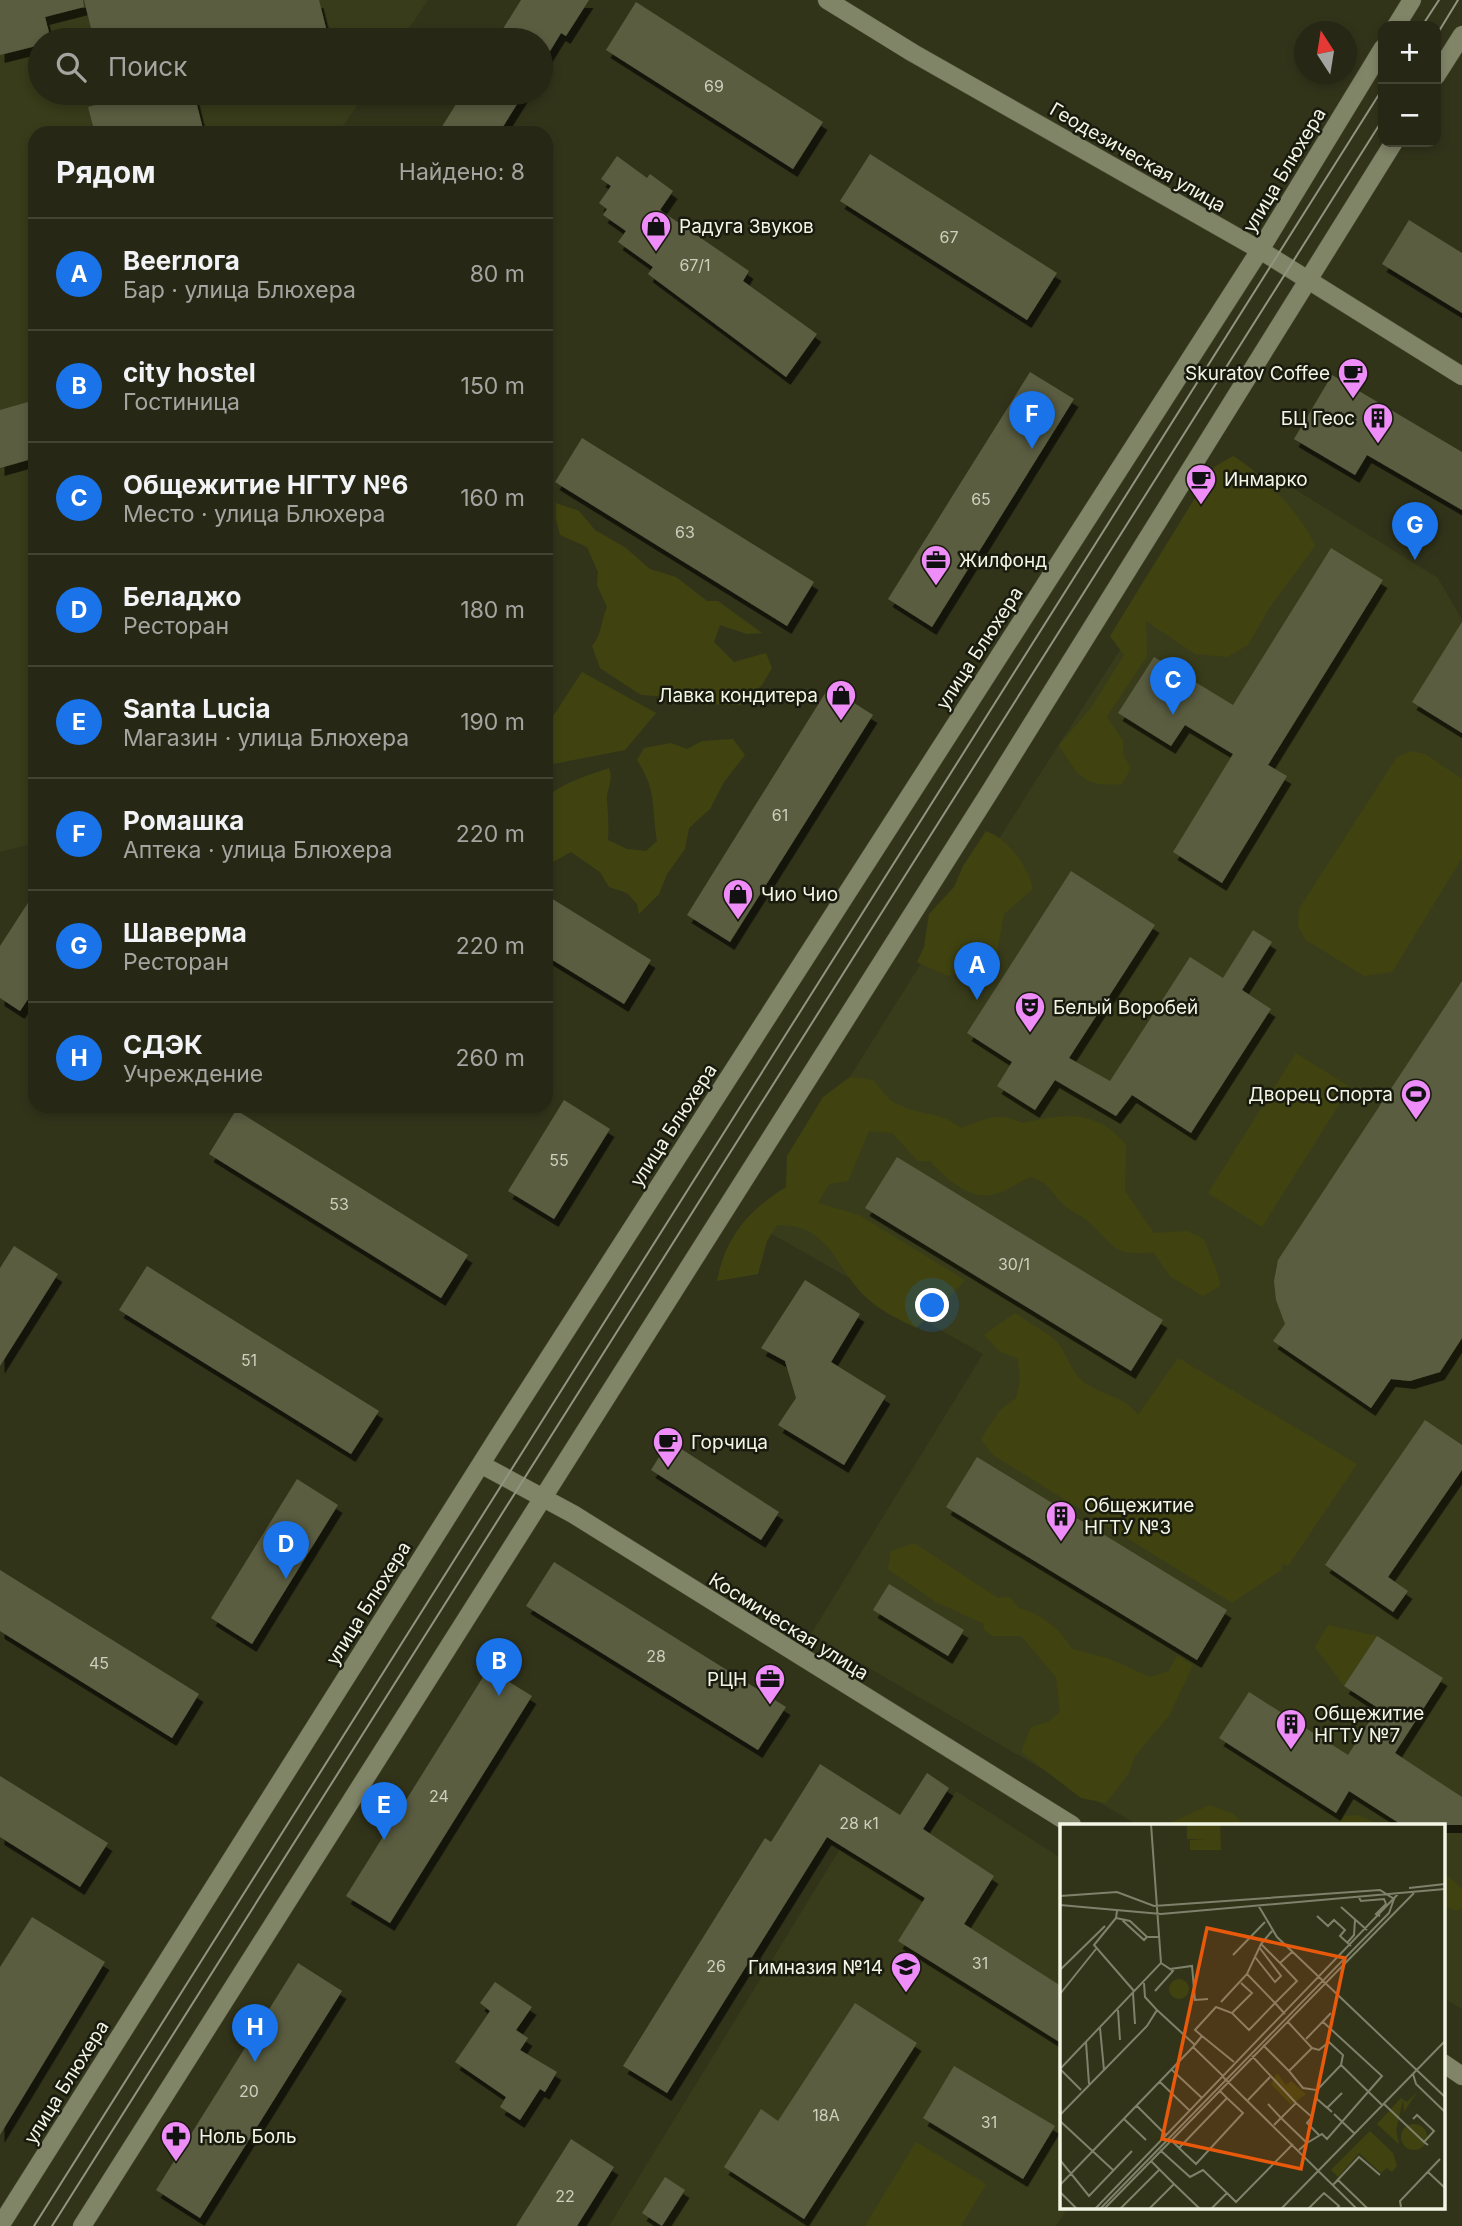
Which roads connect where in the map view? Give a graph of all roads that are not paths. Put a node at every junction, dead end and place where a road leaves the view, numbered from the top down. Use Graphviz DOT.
graph roads {
  1 [pos="827,0"];
  2 [pos="1412,0"];
  3 [pos="1399,21"];
  4 [pos="1462,34"];
  5 [pos="1378,56"];
  6 [pos="1441,68"];
  7 [pos="1391,147"];
  8 [pos="1260,250"];
  9 [pos="1307,279"];
  10 [pos="1462,376"];
  11 [pos="482,1465"];
  12 [pos="544,1499"];
  13 [pos="1070,1824"];
  14 [pos="1444,2064"];
  15 [pos="1462,2076"];
  16 [pos="0,2226"];
  17 [pos="82,2226"];
  1 -- 8 [label="street, Геодезическая улица"];
  2 -- 3 [label="street"];
  4 -- 6 [label="street"];
  5 -- 8 [label="street, улица Блюхера"];
  7 -- 9 [label="street"];
  8 -- 9 [label="street, Геодезическая улица"];
  8 -- 11 [label="street, улица Блюхера"];
  9 -- 10 [label="street, Геодезическая улица"];
  9 -- 12 [label="street"];
  11 -- 12 [label="street, Космическая улица"];
  11 -- 16 [label="street, улица Блюхера"];
  12 -- 13 [label="street, Космическая улица"];
  12 -- 17 [label="street"];
  14 -- 15 [label="street"];
}
